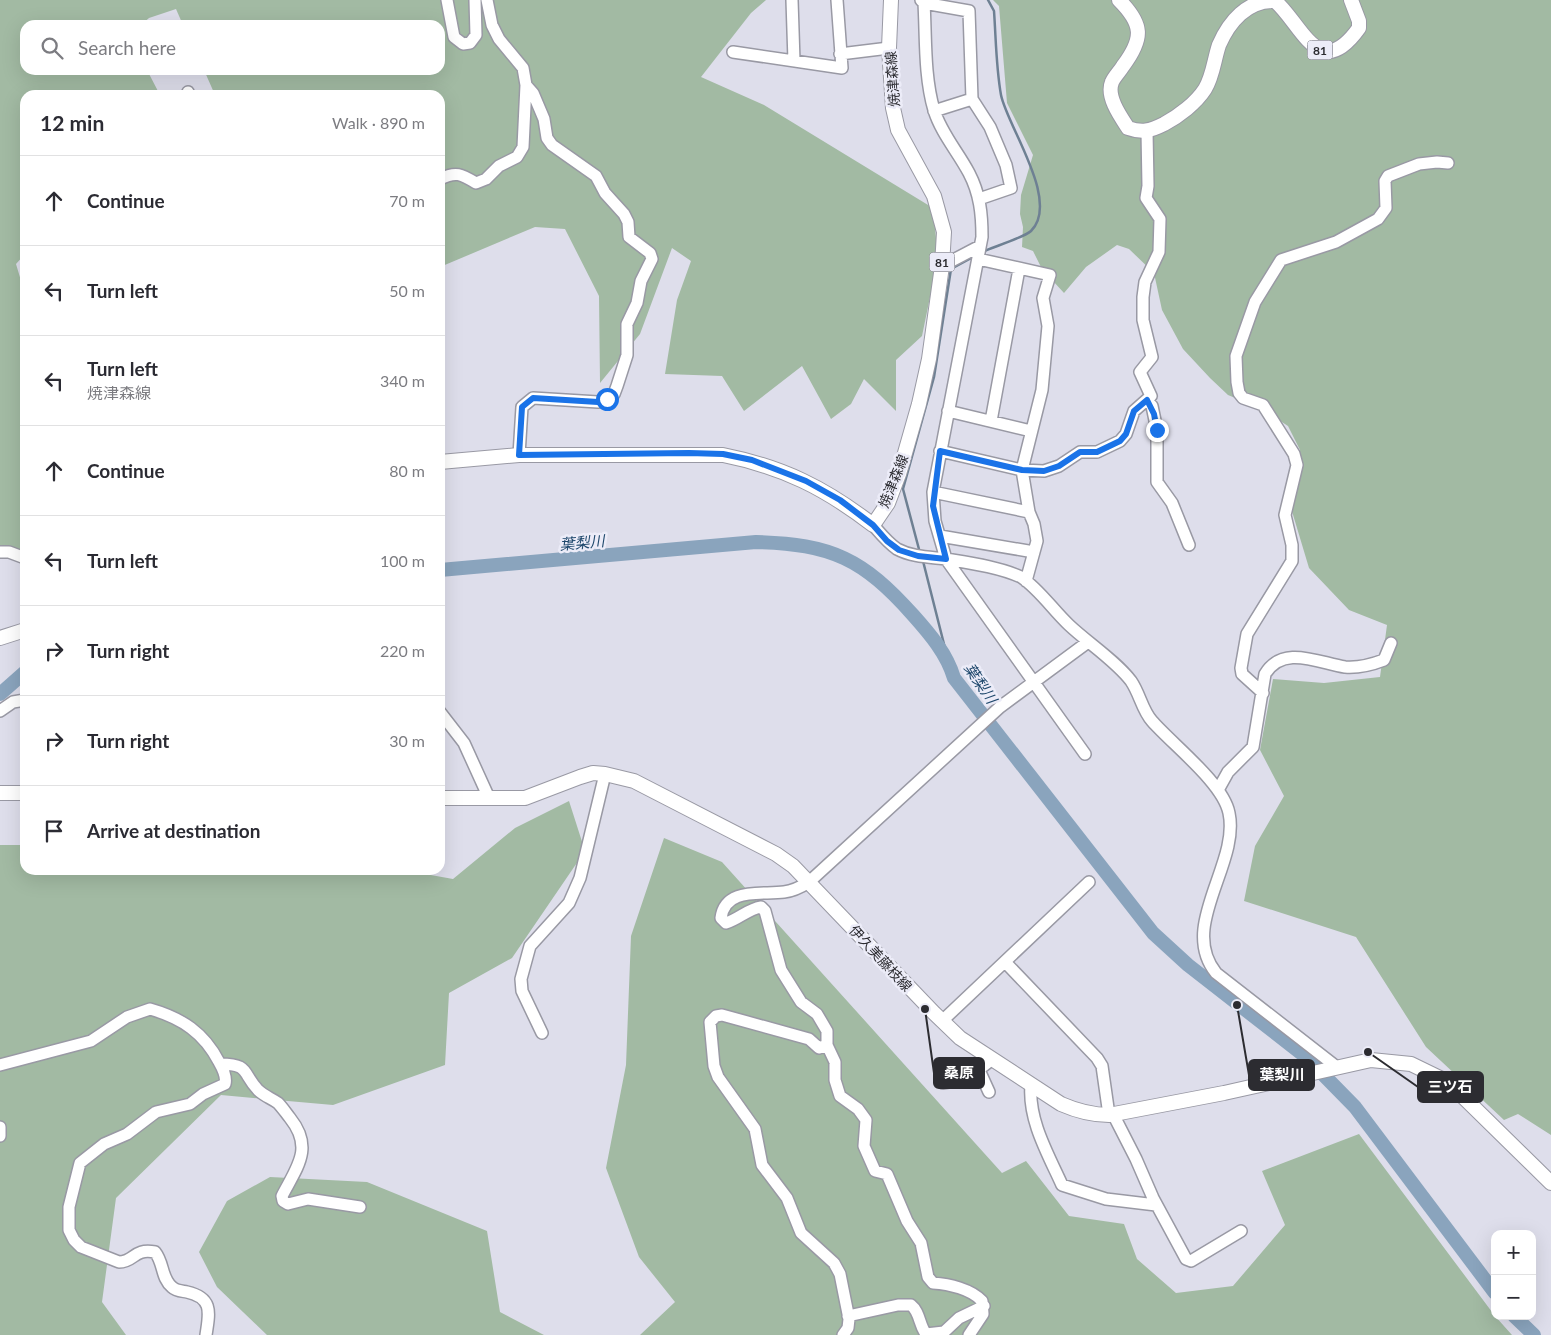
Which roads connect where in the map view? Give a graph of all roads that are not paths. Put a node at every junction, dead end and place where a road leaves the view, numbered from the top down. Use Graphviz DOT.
graph roads {
  1 [pos="447,0"];
  2 [pos="475,0"];
  3 [pos="487,0"];
  4 [pos="792,0"];
  5 [pos="837,0"];
  6 [pos="1119,0"];
  7 [pos="1352,0"];
  8 [pos="922,1"];
  9 [pos="889,5"];
  10 [pos="889,48"];
  11 [pos="733,52"];
  12 [pos="840,54"];
  13 [pos="794,61"];
  14 [pos="526,85"];
  15 [pos="972,99"];
  16 [pos="934,111"];
  17 [pos="1147,131"];
  18 [pos="1448,163"];
  19 [pos="445,176"];
  20 [pos="980,199"];
  21 [pos="980,246"];
  22 [pos="978,259"];
  23 [pos="942,266"];
  24 [pos="1019,269"];
  25 [pos="1147,400"];
  26 [pos="948,411"];
  27 [pos="991,421"];
  28 [pos="1031,432"];
  29 [pos="940,451"];
  30 [pos="519,455"];
  31 [pos="445,462"];
  32 [pos="1022,470"];
  33 [pos="933,492"];
  34 [pos="1029,512"];
  35 [pos="873,525"];
  36 [pos="940,536"];
  37 [pos="1189,546"];
  38 [pos="0,552"];
  39 [pos="1034,552"];
  40 [pos="20,556"];
  41 [pos="946,559"];
  42 [pos="1026,581"];
  43 [pos="20,632"];
  44 [pos="0,638"];
  45 [pos="1088,642"];
  46 [pos="1391,643"];
  47 [pos="1032,683"];
  48 [pos="1262,693"];
  49 [pos="20,701"];
  50 [pos="0,711"];
  51 [pos="445,718"];
  52 [pos="1085,754"];
  53 [pos="605,774"];
  54 [pos="1218,790"];
  55 [pos="0,792"];
  56 [pos="20,793"];
  57 [pos="445,798"];
  58 [pos="489,798"];
  59 [pos="809,882"];
  60 [pos="1089,882"];
  61 [pos="1005,962"];
  62 [pos="942,1021"];
  63 [pos="542,1033"];
  64 [pos="826,1045"];
  65 [pos="992,1060"];
  66 [pos="220,1064"];
  67 [pos="0,1065"];
  68 [pos="1335,1068"];
  69 [pos="980,1070"];
  70 [pos="943,1083"];
  71 [pos="1031,1085"];
  72 [pos="989,1092"];
  73 [pos="1111,1115"];
  74 [pos="0,1127"];
  75 [pos="0,1136"];
  76 [pos="1551,1183"];
  77 [pos="1156,1205"];
  78 [pos="360,1207"];
  79 [pos="1241,1231"];
  80 [pos="984,1306"];
  81 [pos="848,1316"];
  82 [pos="206,1335"];
  83 [pos="843,1335"];
  84 [pos="969,1335"];
  1 -- 2 [label="street"];
  3 -- 14 [label="street"];
  4 -- 13 [label="street"];
  5 -- 12 [label="street"];
  6 -- 17 [label="main road"];
  7 -- 17 [label="main road, 81"];
  8 -- 15 [label="street"];
  8 -- 16 [label="street"];
  9 -- 10 [label="main road, 焼津森線 / 81"];
  10 -- 12 [label="street"];
  10 -- 23 [label="main road, 焼津森線 / 81"];
  11 -- 13 [label="street"];
  12 -- 13 [label="street"];
  14 -- 19 [label="street"];
  14 -- 30 [label="street"];
  15 -- 16 [label="street"];
  15 -- 20 [label="street"];
  16 -- 20 [label="street"];
  17 -- 25 [label="street"];
  18 -- 48 [label="street"];
  20 -- 21 [label="street"];
  21 -- 22 [label="street"];
  21 -- 23 [label="street"];
  22 -- 24 [label="street"];
  22 -- 26 [label="street"];
  23 -- 35 [label="main road, 焼津森線 / 81"];
  24 -- 27 [label="street"];
  24 -- 28 [label="street"];
  25 -- 32 [label="street"];
  25 -- 37 [label="street"];
  26 -- 27 [label="street"];
  26 -- 29 [label="street"];
  27 -- 28 [label="street"];
  28 -- 32 [label="street"];
  29 -- 32 [label="street"];
  29 -- 33 [label="street"];
  30 -- 31 [label="main road, 焼津森線"];
  30 -- 35 [label="main road, 焼津森線"];
  32 -- 34 [label="street"];
  33 -- 34 [label="street"];
  33 -- 36 [label="street"];
  34 -- 39 [label="street"];
  35 -- 41 [label="street"];
  36 -- 39 [label="street"];
  36 -- 41 [label="street"];
  38 -- 40 [label="street"];
  39 -- 42 [label="street"];
  41 -- 42 [label="street"];
  41 -- 47 [label="street"];
  42 -- 45 [label="street"];
  43 -- 44 [label="main road"];
  45 -- 47 [label="street"];
  45 -- 54 [label="street"];
  46 -- 48 [label="street"];
  47 -- 52 [label="street"];
  47 -- 59 [label="street"];
  48 -- 54 [label="street"];
  49 -- 50 [label="street"];
  51 -- 58 [label="street"];
  53 -- 58 [label="main road, 伊久美藤枝線"];
  53 -- 59 [label="main road, 伊久美藤枝線"];
  53 -- 63 [label="street"];
  54 -- 68 [label="street"];
  55 -- 56 [label="main road"];
  57 -- 58 [label="main road, 伊久美藤枝線"];
  59 -- 62 [label="main road, 伊久美藤枝線"];
  59 -- 64 [label="street"];
  60 -- 61 [label="street"];
  61 -- 62 [label="street"];
  61 -- 73 [label="street"];
  62 -- 65 [label="main road, 伊久美藤枝線"];
  64 -- 80 [label="street"];
  64 -- 81 [label="street"];
  65 -- 69 [label="street"];
  65 -- 71 [label="main road, 伊久美藤枝線"];
  66 -- 67 [label="street"];
  66 -- 78 [label="street"];
  66 -- 82 [label="street"];
  68 -- 73 [label="main road, 伊久美藤枝線"];
  68 -- 76 [label="main road, 伊久美藤枝線"];
  69 -- 70 [label="street"];
  69 -- 72 [label="street"];
  71 -- 73 [label="main road, 伊久美藤枝線"];
  71 -- 77 [label="street"];
  73 -- 77 [label="street"];
  74 -- 75 [label="street"];
  77 -- 79 [label="street"];
  80 -- 81 [label="street"];
  80 -- 84 [label="street"];
  81 -- 83 [label="street"];
}
